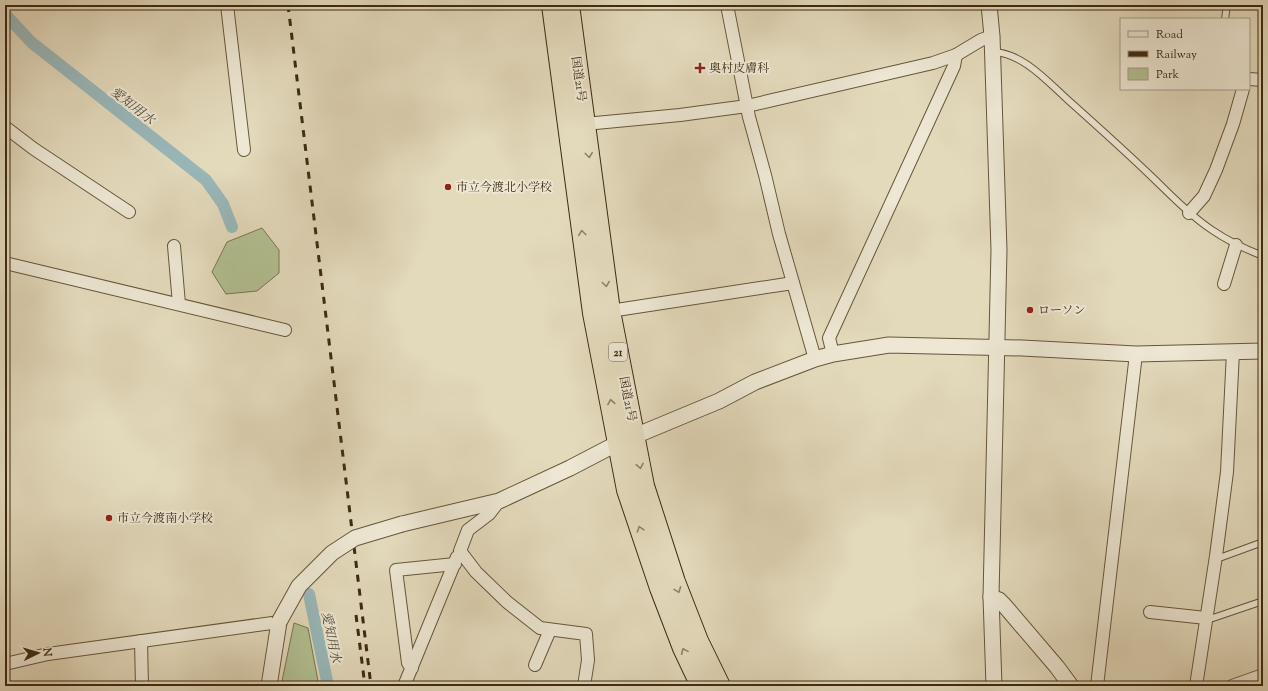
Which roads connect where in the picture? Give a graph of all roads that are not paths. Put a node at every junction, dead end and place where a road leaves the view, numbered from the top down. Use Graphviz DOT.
graph roads {
  1 [pos="227,5"];
  2 [pos="552,5"];
  3 [pos="569,5"];
  4 [pos="727,5"];
  5 [pos="989,5"];
  6 [pos="1227,5"];
  7 [pos="1225,18"];
  8 [pos="992,36"];
  9 [pos="992,52"];
  10 [pos="956,55"];
  11 [pos="1250,79"];
  12 [pos="1263,80"];
  13 [pos="1243,90"];
  14 [pos="747,106"];
  15 [pos="585,124"];
  16 [pos="5,127"];
  17 [pos="244,150"];
  18 [pos="129,212"];
  19 [pos="1189,213"];
  20 [pos="1236,245"];
  21 [pos="174,246"];
  22 [pos="1263,256"];
  23 [pos="5,262"];
  24 [pos="793,283"];
  25 [pos="1224,284"];
  26 [pos="179,304"];
  27 [pos="610,310"];
  28 [pos="285,330"];
  29 [pos="998,347"];
  30 [pos="1263,351"];
  31 [pos="1232,352"];
  32 [pos="833,354"];
  33 [pos="1136,354"];
  34 [pos="815,359"];
  35 [pos="626,440"];
  36 [pos="499,500"];
  37 [pos="1263,542"];
  38 [pos="460,551"];
  39 [pos="1216,556"];
  40 [pos="455,564"];
  41 [pos="991,597"];
  42 [pos="1263,601"];
  43 [pos="1150,612"];
  44 [pos="1206,618"];
  45 [pos="279,622"];
  46 [pos="550,630"];
  47 [pos="141,641"];
  48 [pos="5,664"];
  49 [pos="535,665"];
  50 [pos="412,668"];
  51 [pos="1259,678"];
  52 [pos="142,686"];
  53 [pos="270,686"];
  54 [pos="404,686"];
  55 [pos="584,686"];
  56 [pos="701,686"];
  57 [pos="720,686"];
  58 [pos="994,686"];
  59 [pos="1071,686"];
  60 [pos="1097,686"];
  61 [pos="1196,686"];
  62 [pos="1232,686"];
  1 -- 17 [label="street"];
  35 -- 2 [label="highway, 国道21号 / 21, one-way"];
  3 -- 15 [label="highway, 国道21号 / 21"];
  4 -- 14 [label="street"];
  5 -- 8 [label="street"];
  6 -- 7 [label="lane"];
  8 -- 9 [label="street"];
  8 -- 10 [label="street"];
  9 -- 19 [label="lane"];
  9 -- 29 [label="street"];
  10 -- 14 [label="street"];
  10 -- 32 [label="street"];
  11 -- 12 [label="street"];
  13 -- 19 [label="street"];
  14 -- 15 [label="street"];
  14 -- 24 [label="street"];
  15 -- 27 [label="highway, 国道21号 / 21, one-way"];
  16 -- 18 [label="street"];
  19 -- 20 [label="lane"];
  20 -- 22 [label="lane"];
  20 -- 25 [label="street"];
  21 -- 26 [label="street"];
  23 -- 26 [label="street"];
  24 -- 27 [label="street"];
  24 -- 34 [label="street"];
  26 -- 28 [label="street"];
  27 -- 35 [label="highway, 国道21号 / 21"];
  29 -- 32 [label="street"];
  29 -- 33 [label="street"];
  29 -- 41 [label="street"];
  30 -- 31 [label="street"];
  31 -- 33 [label="street"];
  31 -- 39 [label="street"];
  32 -- 34 [label="street"];
  33 -- 60 [label="street"];
  34 -- 35 [label="street"];
  35 -- 36 [label="street"];
  56 -- 35 [label="highway, 国道21号 / 21, one-way"];
  35 -- 57 [label="highway, 国道21号 / 21, one-way"];
  36 -- 38 [label="street"];
  36 -- 45 [label="street, bridge"];
  37 -- 39 [label="lane"];
  38 -- 40 [label="street"];
  38 -- 46 [label="street"];
  39 -- 44 [label="street"];
  40 -- 50 [label="street"];
  40 -- 50 [label="street"];
  41 -- 58 [label="street"];
  41 -- 59 [label="street"];
  42 -- 44 [label="lane"];
  43 -- 44 [label="street"];
  44 -- 61 [label="street"];
  45 -- 47 [label="street"];
  45 -- 53 [label="street"];
  46 -- 49 [label="street"];
  46 -- 55 [label="street"];
  47 -- 48 [label="street"];
  47 -- 52 [label="street"];
  50 -- 54 [label="street"];
  51 -- 62 [label="street"];
}
